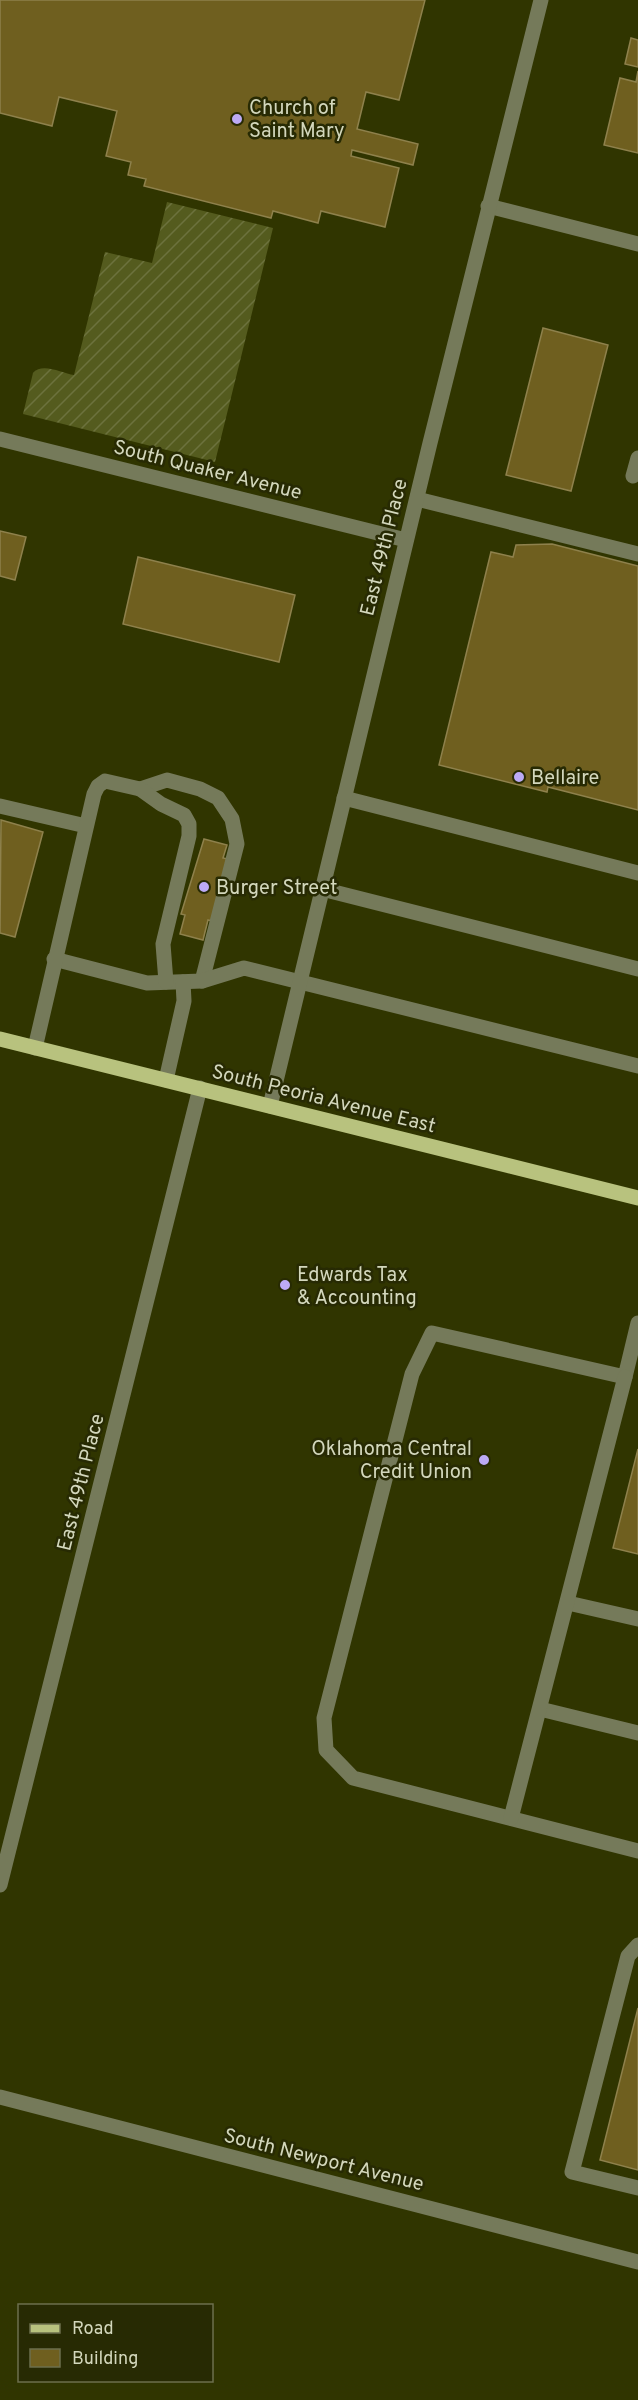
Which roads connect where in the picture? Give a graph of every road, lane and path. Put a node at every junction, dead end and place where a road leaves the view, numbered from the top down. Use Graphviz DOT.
graph roads {
  1 [pos="541,0"];
  2 [pos="488,206"];
  3 [pos="638,244"];
  4 [pos="0,439"];
  5 [pos="638,458"];
  6 [pos="633,476"];
  7 [pos="417,499"];
  8 [pos="406,540"];
  9 [pos="638,554"];
  10 [pos="140,789"];
  11 [pos="344,798"];
  12 [pos="0,806"];
  13 [pos="86,826"];
  14 [pos="638,873"];
  15 [pos="322,889"];
  16 [pos="54,960"];
  17 [pos="638,969"];
  18 [pos="202,981"];
  19 [pos="166,982"];
  20 [pos="183,982"];
  21 [pos="300,982"];
  22 [pos="0,1039"];
  23 [pos="35,1048"];
  24 [pos="638,1066"];
  25 [pos="166,1080"];
  26 [pos="200,1088"];
  27 [pos="270,1106"];
  28 [pos="638,1197"];
  29 [pos="638,1323"];
  30 [pos="625,1377"];
  31 [pos="568,1602"];
  32 [pos="638,1619"];
  33 [pos="540,1709"];
  34 [pos="638,1733"];
  35 [pos="511,1818"];
  36 [pos="638,1851"];
  37 [pos="0,1885"];
  38 [pos="638,1946"];
  39 [pos="0,2097"];
  40 [pos="638,2188"];
  41 [pos="638,2262"];
  1 -- 2 [label="street, East 49th Place"];
  2 -- 3 [label="street"];
  2 -- 7 [label="street, East 49th Place"];
  4 -- 8 [label="street, South Quaker Avenue"];
  5 -- 6 [label="street"];
  7 -- 8 [label="street, East 49th Place"];
  7 -- 9 [label="street"];
  8 -- 11 [label="street, East 49th Place"];
  10 -- 13 [label="street"];
  10 -- 18 [label="street"];
  10 -- 19 [label="street"];
  11 -- 14 [label="street"];
  11 -- 15 [label="street, East 49th Place"];
  12 -- 13 [label="street"];
  13 -- 16 [label="street"];
  15 -- 17 [label="street"];
  15 -- 21 [label="street, East 49th Place"];
  16 -- 19 [label="street"];
  16 -- 23 [label="street"];
  18 -- 20 [label="street"];
  18 -- 21 [label="street"];
  19 -- 20 [label="street"];
  20 -- 25 [label="street"];
  21 -- 24 [label="street"];
  21 -- 27 [label="street, East 49th Place"];
  22 -- 23 [label="main road, South Peoria Avenue East"];
  23 -- 25 [label="main road, South Peoria Avenue East"];
  25 -- 26 [label="main road, South Peoria Avenue East"];
  26 -- 27 [label="main road, South Peoria Avenue East"];
  26 -- 37 [label="street, East 49th Place"];
  27 -- 28 [label="main road, South Peoria Avenue East"];
  29 -- 30 [label="street"];
  30 -- 31 [label="street"];
  30 -- 35 [label="street"];
  31 -- 32 [label="street"];
  31 -- 33 [label="street"];
  33 -- 34 [label="street"];
  33 -- 35 [label="street"];
  35 -- 36 [label="street"];
  38 -- 40 [label="street"];
  39 -- 41 [label="street, South Newport Avenue"];
}
